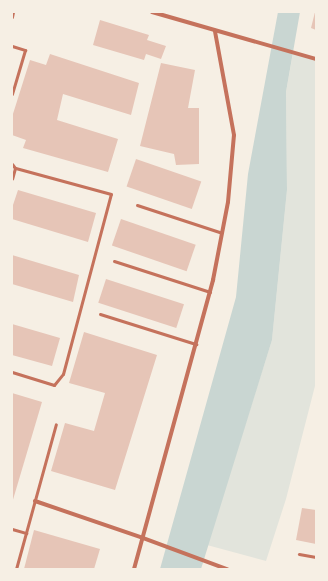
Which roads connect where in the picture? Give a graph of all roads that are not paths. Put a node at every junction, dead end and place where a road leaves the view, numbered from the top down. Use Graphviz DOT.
graph roads {
  1 [pos="13,12"];
  2 [pos="152,12"];
  3 [pos="12,17"];
  4 [pos="215,31"];
  5 [pos="12,46"];
  6 [pos="316,59"];
  7 [pos="12,94"];
  8 [pos="12,164"];
  9 [pos="15,168"];
  10 [pos="12,179"];
  11 [pos="137,205"];
  12 [pos="222,233"];
  13 [pos="114,261"];
  14 [pos="210,292"];
  15 [pos="100,314"];
  16 [pos="196,344"];
  17 [pos="12,372"];
  18 [pos="56,424"];
  19 [pos="35,501"];
  20 [pos="12,529"];
  21 [pos="26,533"];
  22 [pos="143,538"];
  23 [pos="299,554"];
  24 [pos="316,557"];
  25 [pos="16,569"];
  26 [pos="134,569"];
  27 [pos="227,569"];
  1 -- 3 [label="lane"];
  2 -- 4 [label="street"];
  4 -- 6 [label="street"];
  4 -- 12 [label="street"];
  5 -- 7 [label="lane"];
  8 -- 9 [label="lane"];
  9 -- 10 [label="lane"];
  9 -- 17 [label="lane"];
  11 -- 12 [label="lane"];
  12 -- 14 [label="street"];
  13 -- 14 [label="lane"];
  14 -- 16 [label="street"];
  15 -- 16 [label="lane"];
  16 -- 22 [label="street"];
  18 -- 19 [label="lane"];
  19 -- 21 [label="lane"];
  19 -- 22 [label="street"];
  20 -- 21 [label="lane"];
  21 -- 25 [label="lane"];
  22 -- 26 [label="street"];
  22 -- 27 [label="street"];
  23 -- 24 [label="lane"];
}
